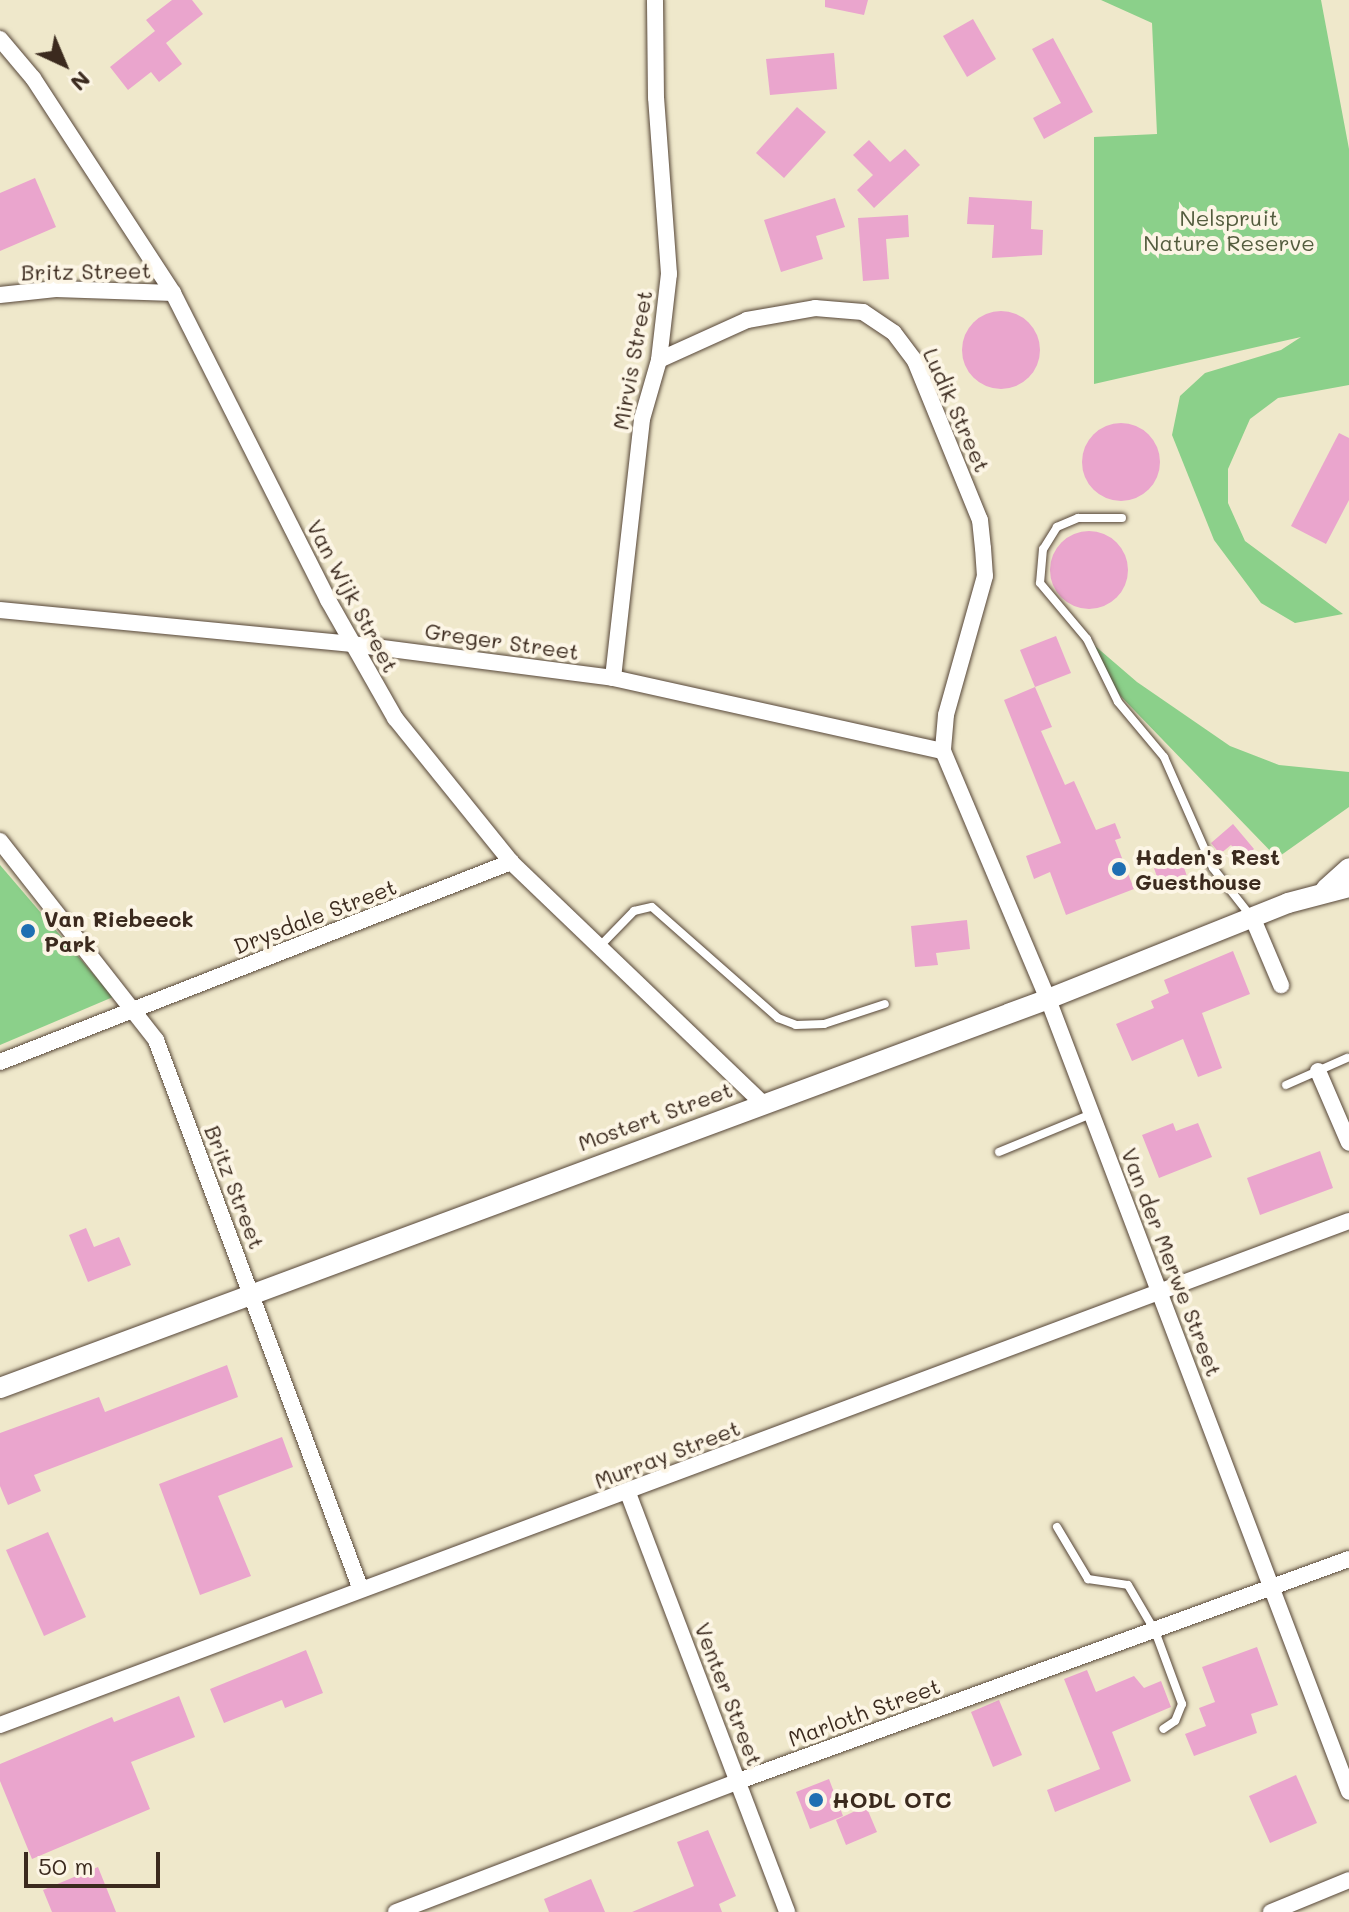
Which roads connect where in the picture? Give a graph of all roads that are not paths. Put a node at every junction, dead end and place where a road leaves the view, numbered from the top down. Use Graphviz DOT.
graph roads {
  1 [pos="655,0"];
  2 [pos="0,39"];
  3 [pos="173,293"];
  4 [pos="0,295"];
  5 [pos="659,360"];
  6 [pos="1122,518"];
  7 [pos="0,610"];
  8 [pos="352,644"];
  9 [pos="613,678"];
  10 [pos="943,751"];
  11 [pos="0,841"];
  12 [pos="511,862"];
  13 [pos="1349,868"];
  14 [pos="1349,887"];
  15 [pos="1326,889"];
  16 [pos="1253,919"];
  17 [pos="600,946"];
  18 [pos="1281,985"];
  19 [pos="1048,999"];
  20 [pos="885,1004"];
  21 [pos="137,1009"];
  22 [pos="1347,1058"];
  23 [pos="0,1062"];
  24 [pos="1318,1071"];
  25 [pos="1286,1085"];
  26 [pos="761,1102"];
  27 [pos="1091,1114"];
  28 [pos="1349,1143"];
  29 [pos="999,1152"];
  30 [pos="1349,1221"];
  31 [pos="1161,1289"];
  32 [pos="252,1291"];
  33 [pos="0,1388"];
  34 [pos="628,1493"];
  35 [pos="1057,1527"];
  36 [pos="1349,1559"];
  37 [pos="360,1587"];
  38 [pos="1272,1590"];
  39 [pos="1155,1631"];
  40 [pos="0,1725"];
  41 [pos="1163,1729"];
  42 [pos="739,1781"];
  43 [pos="1349,1792"];
  44 [pos="1349,1880"];
  45 [pos="396,1912"];
  46 [pos="787,1912"];
  47 [pos="1271,1912"];
  1 -- 5 [label="street, Mirvis Street"];
  2 -- 3 [label="street, Van Wijk Street"];
  3 -- 4 [label="street, Britz Street"];
  3 -- 8 [label="street, Van Wijk Street"];
  5 -- 9 [label="street, Mirvis Street"];
  5 -- 10 [label="street, Ludik Street"];
  6 -- 16 [label="lane"];
  7 -- 8 [label="street, Greger Street"];
  8 -- 9 [label="street, Greger Street"];
  8 -- 12 [label="street, Van Wijk Street"];
  9 -- 10 [label="street, Greger Street"];
  10 -- 19 [label="street, Van der Merwe Street"];
  11 -- 21 [label="street, Britz Street"];
  12 -- 17 [label="street, Van Wijk Street"];
  12 -- 21 [label="street, Drysdale Street"];
  13 -- 15 [label="street, Mostert Street"];
  14 -- 15 [label="street, Mostert Street"];
  15 -- 16 [label="street, Mostert Street"];
  16 -- 18 [label="street"];
  16 -- 19 [label="street, Mostert Street"];
  17 -- 20 [label="lane"];
  17 -- 26 [label="street, Van Wijk Street"];
  19 -- 26 [label="street, Mostert Street"];
  19 -- 27 [label="street, Van der Merwe Street"];
  21 -- 23 [label="street, Drysdale Street"];
  21 -- 32 [label="street, Britz Street"];
  22 -- 24 [label="lane"];
  24 -- 25 [label="lane"];
  24 -- 28 [label="street"];
  26 -- 32 [label="street, Mostert Street"];
  27 -- 29 [label="lane"];
  27 -- 31 [label="street, Van der Merwe Street"];
  30 -- 31 [label="street, Murray Street"];
  31 -- 34 [label="street, Murray Street"];
  31 -- 38 [label="street, Van der Merwe Street"];
  32 -- 33 [label="street, Mostert Street"];
  32 -- 37 [label="street, Britz Street"];
  34 -- 37 [label="street, Murray Street"];
  34 -- 42 [label="street, Venter Street"];
  35 -- 39 [label="lane"];
  36 -- 38 [label="street, Marloth Street"];
  37 -- 40 [label="street, Murray Street"];
  38 -- 39 [label="street, Marloth Street"];
  38 -- 43 [label="street, Van der Merwe Street"];
  39 -- 41 [label="lane"];
  39 -- 42 [label="street, Marloth Street"];
  42 -- 45 [label="street, Marloth Street"];
  42 -- 46 [label="street, Venter Street"];
  44 -- 47 [label="street"];
}
